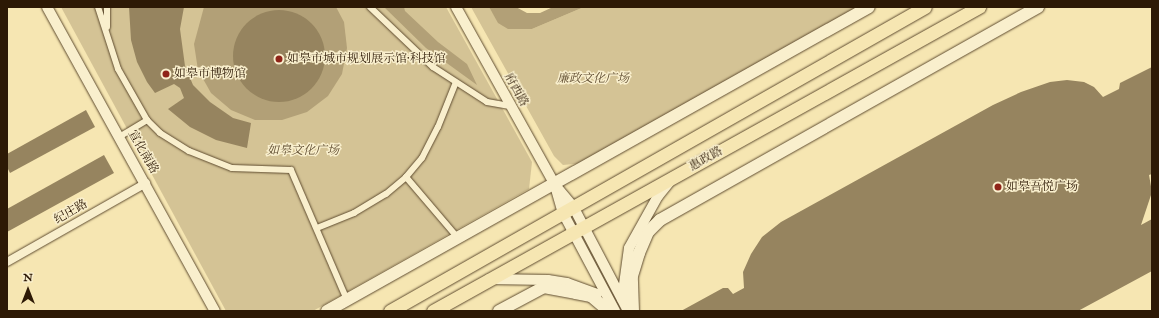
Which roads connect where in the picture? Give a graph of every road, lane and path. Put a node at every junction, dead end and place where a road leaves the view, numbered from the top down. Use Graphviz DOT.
graph roads {
  1 [pos="47,7"];
  2 [pos="98,7"];
  3 [pos="107,7"];
  4 [pos="370,7"];
  5 [pos="456,7"];
  6 [pos="869,7"];
  7 [pos="925,7"];
  8 [pos="979,7"];
  9 [pos="1038,7"];
  10 [pos="107,33"];
  11 [pos="456,82"];
  12 [pos="510,106"];
  13 [pos="147,120"];
  14 [pos="119,137"];
  15 [pos="406,177"];
  16 [pos="674,177"];
  17 [pos="146,183"];
  18 [pos="555,185"];
  19 [pos="568,210"];
  20 [pos="317,228"];
  21 [pos="579,230"];
  22 [pos="458,238"];
  23 [pos="7,262"];
  24 [pos="489,279"];
  25 [pos="347,300"];
  26 [pos="622,300"];
  27 [pos="612,308"];
  28 [pos="215,311"];
  29 [pos="327,311"];
  30 [pos="390,311"];
  31 [pos="432,311"];
  32 [pos="498,311"];
  33 [pos="628,311"];
  34 [pos="632,311"];
  1 -- 14 [label="street, 宣化南路"];
  2 -- 10 [label="street"];
  3 -- 10 [label="street"];
  4 -- 11 [label="street"];
  5 -- 12 [label="street, 府西路"];
  6 -- 18 [label="main road"];
  7 -- 19 [label="main road, 惠政路"];
  8 -- 16 [label="main road, 惠政路"];
  9 -- 34 [label="main road"];
  10 -- 13 [label="street"];
  11 -- 12 [label="street"];
  11 -- 15 [label="street"];
  12 -- 18 [label="street, 府西路"];
  13 -- 14 [label="street"];
  13 -- 20 [label="street"];
  14 -- 17 [label="street, 宣化南路"];
  15 -- 20 [label="street"];
  15 -- 22 [label="street"];
  16 -- 21 [label="main road, 惠政路"];
  16 -- 26 [label="street"];
  17 -- 23 [label="street, 纪庄路"];
  17 -- 28 [label="street, 宣化南路"];
  18 -- 19 [label="street, 府西路"];
  18 -- 22 [label="main road"];
  19 -- 21 [label="street, 府西路"];
  19 -- 30 [label="main road, 惠政路"];
  20 -- 25 [label="street"];
  21 -- 24 [label="main road, 惠政路"];
  21 -- 26 [label="street, 府西路"];
  21 -- 27 [label="street, 府西路"];
  22 -- 25 [label="main road"];
  24 -- 27 [label="street"];
  24 -- 31 [label="main road, 惠政路"];
  25 -- 29 [label="main road"];
  26 -- 33 [label="street, 府西路"];
  27 -- 32 [label="main road"];
}
